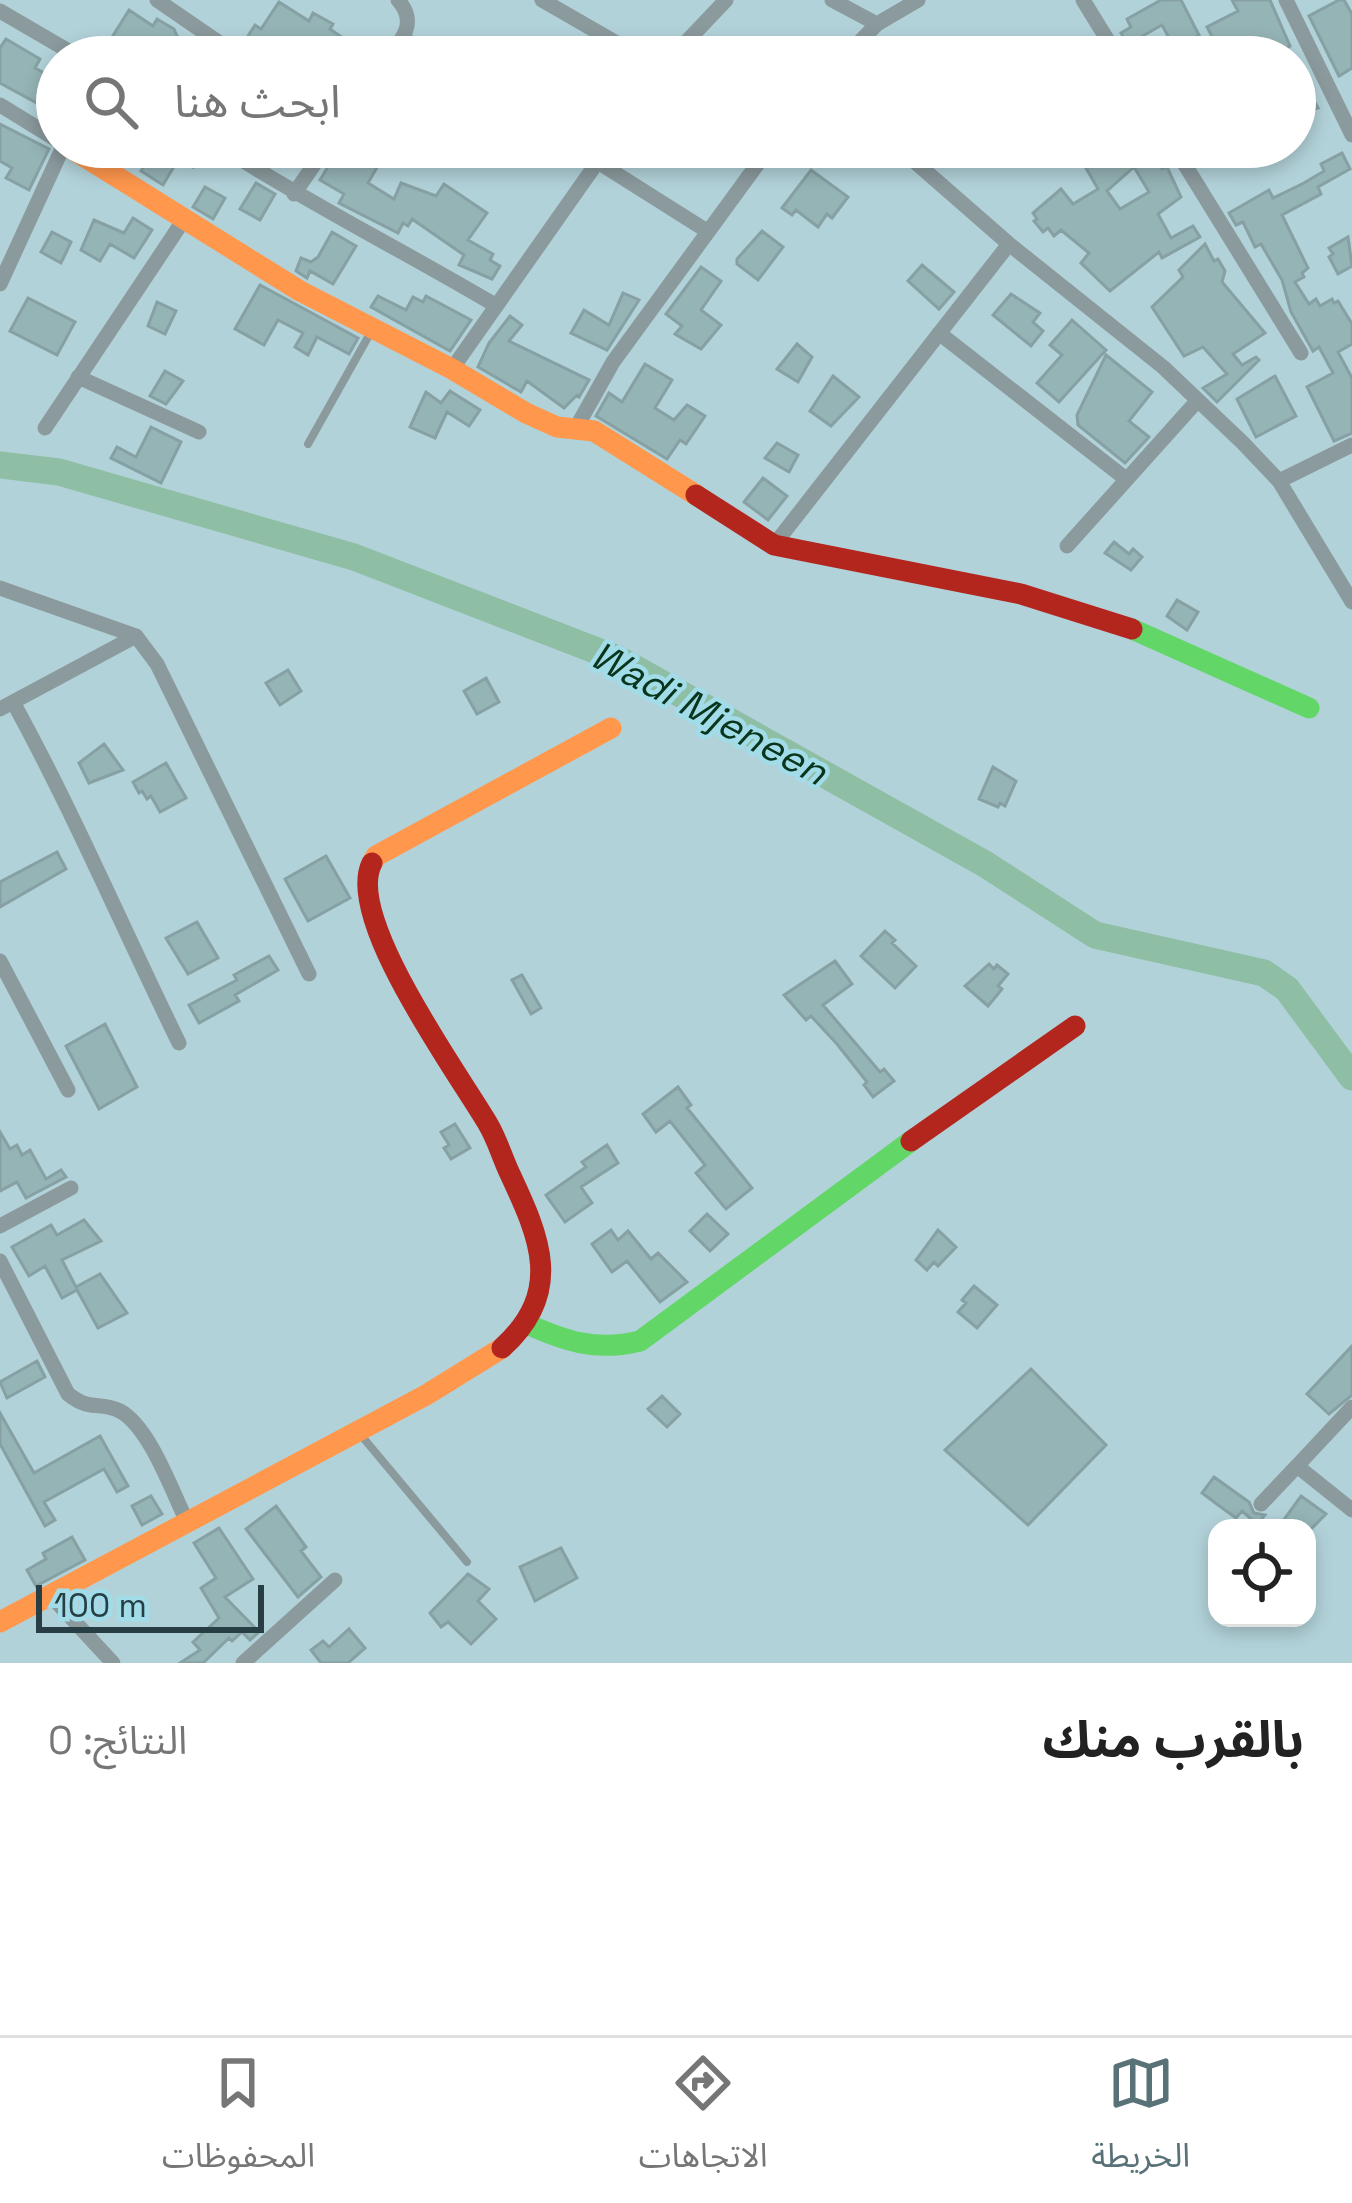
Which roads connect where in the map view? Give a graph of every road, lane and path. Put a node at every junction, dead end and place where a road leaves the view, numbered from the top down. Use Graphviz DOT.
graph roads {
  1 [pos="157,0"];
  2 [pos="398,0"];
  3 [pos="542,0"];
  4 [pos="726,0"];
  5 [pos="832,0"];
  6 [pos="918,0"];
  7 [pos="1083,0"];
  8 [pos="1286,0"];
  9 [pos="0,10"];
  10 [pos="878,24"];
  11 [pos="44,36"];
  12 [pos="209,36"];
  13 [pos="404,36"];
  14 [pos="605,36"];
  15 [pos="692,36"];
  16 [pos="866,36"];
  17 [pos="1105,36"];
  18 [pos="1304,36"];
  19 [pos="1316,61"];
  20 [pos="0,105"];
  21 [pos="36,127"];
  22 [pos="1352,135"];
  23 [pos="56,168"];
  24 [pos="101,168"];
  25 [pos="254,168"];
  26 [pos="312,168"];
  27 [pos="594,168"];
  28 [pos="607,168"];
  29 [pos="754,168"];
  30 [pos="922,168"];
  31 [pos="1187,168"];
  32 [pos="294,194"];
  33 [pos="184,218"];
  34 [pos="707,231"];
  35 [pos="1009,244"];
  36 [pos="0,284"];
  37 [pos="495,305"];
  38 [pos="373,328"];
  39 [pos="939,333"];
  40 [pos="1301,353"];
  41 [pos="452,369"];
  42 [pos="78,377"];
  43 [pos="1198,400"];
  44 [pos="45,428"];
  45 [pos="576,428"];
  46 [pos="200,433"];
  47 [pos="308,444"];
  48 [pos="1352,445"];
  49 [pos="1126,478"];
  50 [pos="1279,482"];
  51 [pos="774,544"];
  52 [pos="1067,546"];
  53 [pos="0,588"];
  54 [pos="1352,602"];
  55 [pos="136,636"];
  56 [pos="6,705"];
  57 [pos="1309,708"];
  58 [pos="610,728"];
  59 [pos="0,961"];
  60 [pos="309,974"];
  61 [pos="1075,1026"];
  62 [pos="179,1043"];
  63 [pos="68,1090"];
  64 [pos="71,1188"];
  65 [pos="0,1226"];
  66 [pos="0,1261"];
  67 [pos="525,1323"];
  68 [pos="1352,1407"];
  69 [pos="359,1432"];
  70 [pos="1297,1466"];
  71 [pos="1261,1504"];
  72 [pos="1352,1510"];
  73 [pos="188,1525"];
  74 [pos="467,1562"];
  75 [pos="335,1580"];
  76 [pos="50,1595"];
  77 [pos="0,1622"];
  78 [pos="113,1663"];
  79 [pos="243,1663"];
  1 -- 12 [label="street"];
  2 -- 13 [label="street"];
  3 -- 14 [label="street"];
  4 -- 15 [label="street"];
  5 -- 10 [label="street"];
  6 -- 10 [label="street"];
  7 -- 17 [label="street"];
  8 -- 18 [label="street"];
  9 -- 11 [label="street"];
  10 -- 16 [label="street"];
  19 -- 22 [label="street"];
  20 -- 21 [label="street"];
  23 -- 36 [label="street"];
  24 -- 33 [label="street"];
  25 -- 32 [label="street"];
  26 -- 32 [label="street"];
  27 -- 37 [label="street"];
  28 -- 34 [label="street"];
  29 -- 34 [label="street"];
  30 -- 35 [label="street"];
  31 -- 40 [label="street"];
  32 -- 37 [label="street"];
  33 -- 38 [label="street"];
  33 -- 42 [label="street"];
  34 -- 45 [label="street"];
  35 -- 39 [label="street"];
  35 -- 43 [label="street"];
  37 -- 41 [label="street"];
  38 -- 41 [label="street"];
  38 -- 47 [label="lane"];
  39 -- 49 [label="street"];
  39 -- 51 [label="street"];
  41 -- 45 [label="street"];
  42 -- 44 [label="street"];
  42 -- 46 [label="street"];
  43 -- 49 [label="street"];
  43 -- 50 [label="street"];
  45 -- 51 [label="street"];
  48 -- 50 [label="street"];
  49 -- 52 [label="street"];
  50 -- 54 [label="street"];
  51 -- 57 [label="street"];
  53 -- 55 [label="street"];
  55 -- 56 [label="street"];
  55 -- 60 [label="street"];
  56 -- 62 [label="street"];
  58 -- 67 [label="street"];
  59 -- 63 [label="street"];
  61 -- 67 [label="street"];
  64 -- 65 [label="street"];
  66 -- 73 [label="street"];
  67 -- 69 [label="street"];
  68 -- 70 [label="street"];
  69 -- 73 [label="street"];
  69 -- 74 [label="lane"];
  70 -- 71 [label="street"];
  70 -- 72 [label="street"];
  73 -- 76 [label="street"];
  75 -- 79 [label="street"];
  76 -- 77 [label="street"];
  76 -- 78 [label="street"];
}
